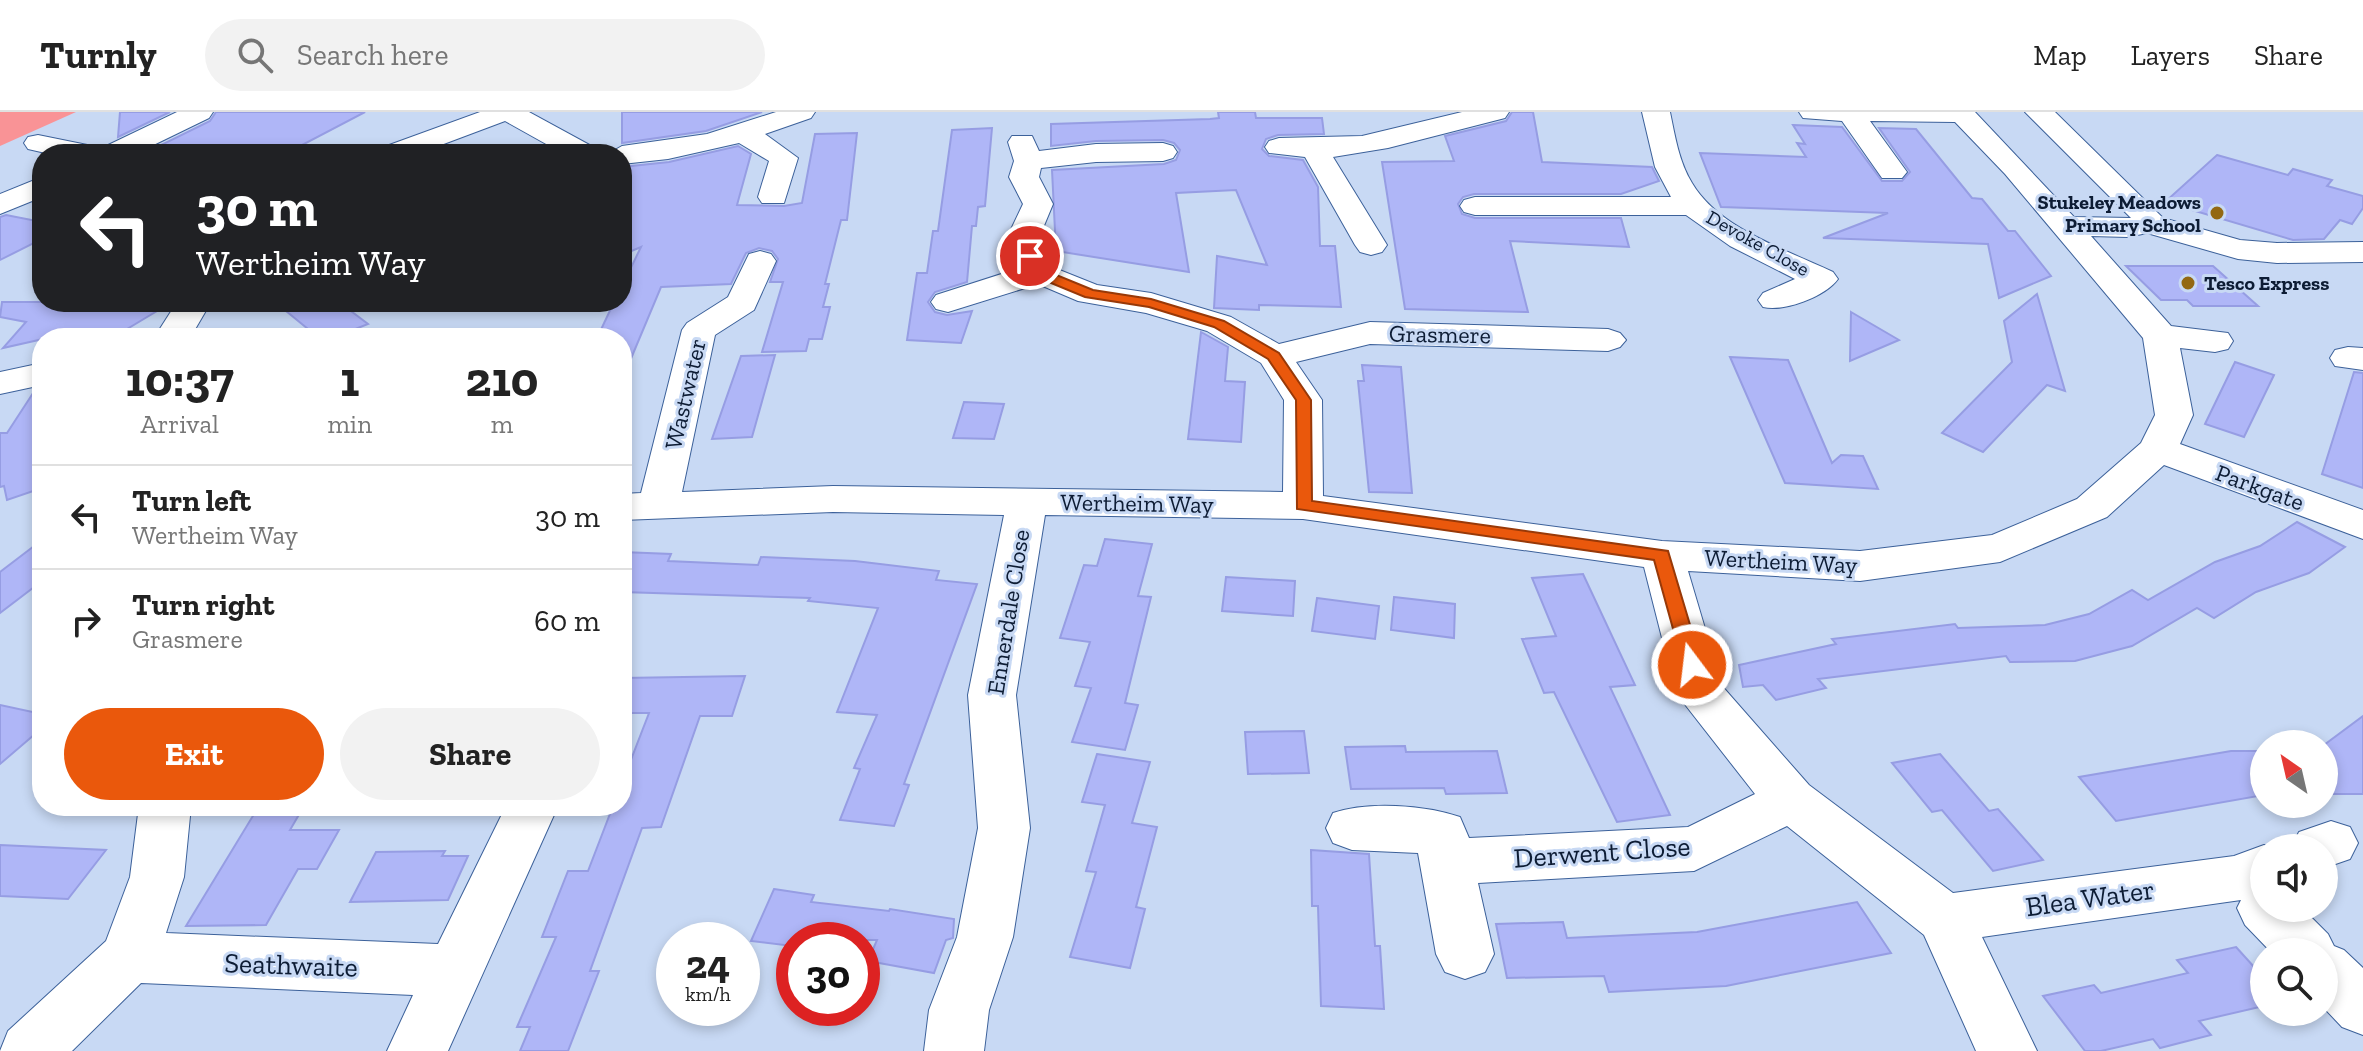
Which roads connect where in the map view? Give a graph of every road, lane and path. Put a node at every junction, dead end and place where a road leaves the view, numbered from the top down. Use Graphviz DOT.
graph roads {
  1 [pos="199,112"];
  2 [pos="507,112"];
  3 [pos="801,112"];
  4 [pos="1404,112"];
  5 [pos="1495,112"];
  6 [pos="1656,112"];
  7 [pos="1813,112"];
  8 [pos="2039,112"];
  9 [pos="1961,113"];
  10 [pos="1851,114"];
  11 [pos="1429,130"];
  12 [pos="744,134"];
  13 [pos="38,143"];
  14 [pos="43,144"];
  15 [pos="133,144"];
  16 [pos="419,144"];
  17 [pos="566,144"];
  18 [pos="1279,147"];
  19 [pos="1163,152"];
  20 [pos="1316,152"];
  21 [pos="632,155"];
  22 [pos="2015,168"];
  23 [pos="2098,170"];
  24 [pos="1892,172"];
  25 [pos="32,191"];
  26 [pos="773,197"];
  27 [pos="0,205"];
  28 [pos="1475,206"];
  29 [pos="1692,206"];
  30 [pos="2147,223"];
  31 [pos="2064,226"];
  32 [pos="1371,245"];
  33 [pos="2363,252"];
  34 [pos="760,261"];
  35 [pos="1039,273"];
  36 [pos="1775,300"];
  37 [pos="948,302"];
  38 [pos="2160,336"];
  39 [pos="1608,340"];
  40 [pos="2215,341"];
  41 [pos="1274,356"];
  42 [pos="32,376"];
  43 [pos="0,383"];
  44 [pos="2158,449"];
  45 [pos="1027,502"];
  46 [pos="641,506"];
  47 [pos="1303,506"];
  48 [pos="2363,525"];
  49 [pos="1662,555"];
  50 [pos="1791,800"];
  51 [pos="164,816"];
  52 [pos="527,816"];
  53 [pos="1352,828"];
  54 [pos="1449,862"];
  55 [pos="2250,891"];
  56 [pos="1944,918"];
  57 [pos="2283,922"];
  58 [pos="2296,938"];
  59 [pos="1465,954"];
  60 [pos="129,957"];
  61 [pos="453,971"];
  62 [pos="2338,982"];
  63 [pos="2363,1008"];
  64 [pos="30,1051"];
  65 [pos="417,1051"];
  66 [pos="954,1051"];
  67 [pos="2007,1051"];
  1 -- 15 [label="street"];
  2 -- 16 [label="street"];
  2 -- 17 [label="street"];
  3 -- 12 [label="street"];
  4 -- 11 [label="street"];
  5 -- 11 [label="street"];
  6 -- 29 [label="street, Devoke Close"];
  7 -- 10 [label="street"];
  8 -- 23 [label="street"];
  9 -- 10 [label="street"];
  9 -- 22 [label="street"];
  10 -- 24 [label="street"];
  11 -- 20 [label="street"];
  12 -- 21 [label="street"];
  12 -- 26 [label="street"];
  13 -- 14 [label="street"];
  18 -- 20 [label="street"];
  19 -- 35 [label="street"];
  20 -- 32 [label="street"];
  22 -- 23 [label="street"];
  22 -- 31 [label="street"];
  23 -- 30 [label="street"];
  25 -- 27 [label="street"];
  28 -- 29 [label="street, Devoke Close"];
  29 -- 36 [label="street, Devoke Close"];
  30 -- 31 [label="street"];
  30 -- 33 [label="street"];
  31 -- 38 [label="street"];
  34 -- 46 [label="street, Wastwater"];
  35 -- 37 [label="street"];
  35 -- 41 [label="street"];
  38 -- 40 [label="street"];
  38 -- 44 [label="street, Wertheim Way"];
  39 -- 41 [label="street, Grasmere"];
  41 -- 47 [label="street"];
  42 -- 43 [label="street"];
  44 -- 48 [label="street, Parkgate"];
  44 -- 49 [label="street, Wertheim Way"];
  45 -- 46 [label="street, Wertheim Way"];
  45 -- 47 [label="street, Wertheim Way"];
  45 -- 66 [label="street, Ennerdale Close"];
  47 -- 49 [label="street, Wertheim Way"];
  49 -- 50 [label="street"];
  50 -- 54 [label="street, Derwent Close"];
  50 -- 56 [label="street"];
  51 -- 60 [label="street"];
  52 -- 61 [label="street"];
  53 -- 54 [label="street"];
  54 -- 59 [label="street"];
  55 -- 56 [label="street, Blea Water"];
  56 -- 67 [label="street"];
  57 -- 58 [label="street, Blea Water"];
  60 -- 61 [label="street, Seathwaite"];
  60 -- 64 [label="street"];
  61 -- 65 [label="street"];
  62 -- 63 [label="street"];
}
